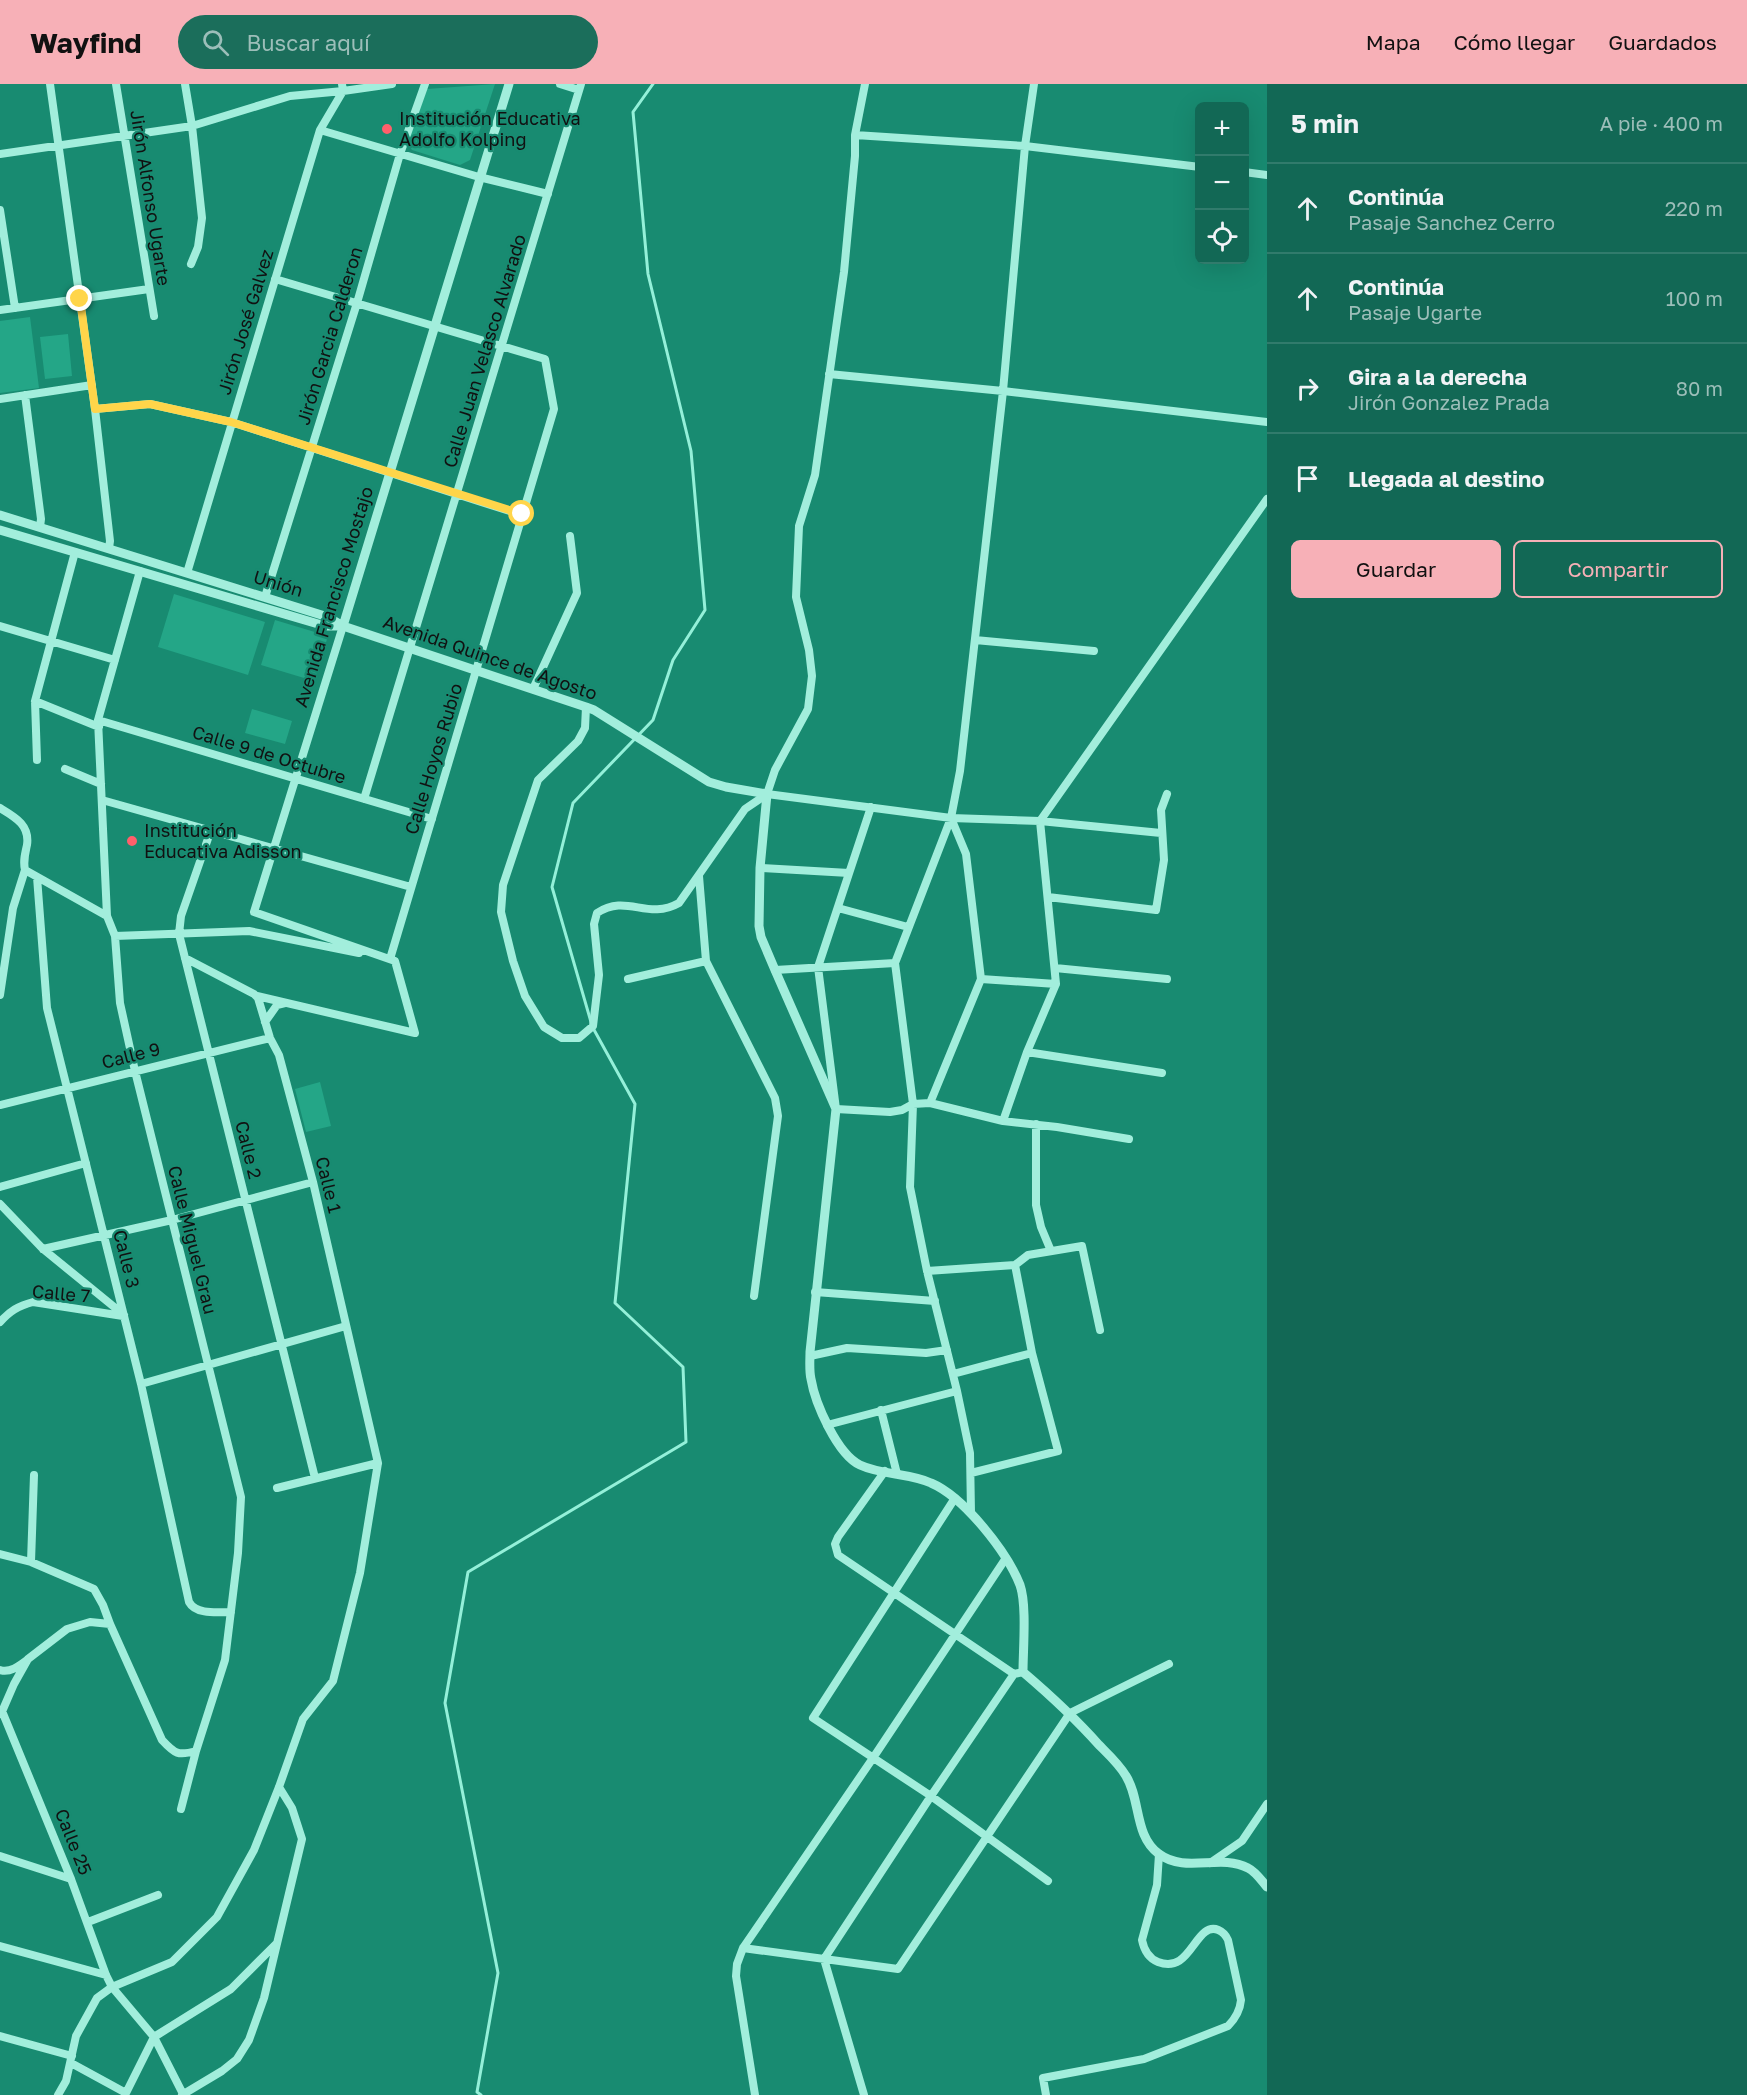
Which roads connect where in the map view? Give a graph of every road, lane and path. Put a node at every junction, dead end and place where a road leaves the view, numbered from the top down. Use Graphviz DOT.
graph roads {
  1 [pos="50,84"];
  2 [pos="116,84"];
  3 [pos="185,84"];
  4 [pos="393,84"];
  5 [pos="425,84"];
  6 [pos="508,84"];
  7 [pos="560,84"];
  8 [pos="865,84"];
  9 [pos="1034,84"];
  10 [pos="580,87"];
  11 [pos="343,88"];
  12 [pos="192,126"];
  13 [pos="320,130"];
  14 [pos="855,135"];
  15 [pos="125,136"];
  16 [pos="59,146"];
  17 [pos="1025,146"];
  18 [pos="400,153"];
  19 [pos="0,154"];
  20 [pos="1195,166"];
  21 [pos="1249,173"];
  22 [pos="1267,175"];
  23 [pos="479,177"];
  24 [pos="548,194"];
  25 [pos="0,210"];
  26 [pos="191,264"];
  27 [pos="275,279"];
  28 [pos="149,289"];
  29 [pos="80,299"];
  30 [pos="357,303"];
  31 [pos="15,308"];
  32 [pos="0,310"];
  33 [pos="154,316"];
  34 [pos="434,327"];
  35 [pos="502,345"];
  36 [pos="828,374"];
  37 [pos="92,386"];
  38 [pos="1003,391"];
  39 [pos="25,395"];
  40 [pos="0,399"];
  41 [pos="95,409"];
  42 [pos="231,422"];
  43 [pos="1267,422"];
  44 [pos="311,449"];
  45 [pos="389,473"];
  46 [pos="458,494"];
  47 [pos="1267,499"];
  48 [pos="522,514"];
  49 [pos="0,515"];
  50 [pos="40,527"];
  51 [pos="0,530"];
  52 [pos="570,536"];
  53 [pos="109,548"];
  54 [pos="75,552"];
  55 [pos="140,571"];
  56 [pos="187,573"];
  57 [pos="265,597"];
  58 [pos="0,626"];
  59 [pos="343,626"];
  60 [pos="975,640"];
  61 [pos="51,641"];
  62 [pos="411,648"];
  63 [pos="1094,651"];
  64 [pos="115,660"];
  65 [pos="476,670"];
  66 [pos="533,689"];
  67 [pos="35,701"];
  68 [pos="586,707"];
  69 [pos="99,723"];
  70 [pos="37,760"];
  71 [pos="65,769"];
  72 [pos="296,778"];
  73 [pos="101,784"];
  74 [pos="767,794"];
  75 [pos="1167,794"];
  76 [pos="364,799"];
  77 [pos="102,800"];
  78 [pos="871,807"];
  79 [pos="0,808"];
  80 [pos="951,818"];
  81 [pos="432,819"];
  82 [pos="1040,821"];
  83 [pos="210,830"];
  84 [pos="1161,833"];
  85 [pos="274,849"];
  86 [pos="760,868"];
  87 [pos="25,870"];
  88 [pos="849,873"];
  89 [pos="699,876"];
  90 [pos="37,878"];
  91 [pos="411,887"];
  92 [pos="1048,897"];
  93 [pos="838,908"];
  94 [pos="107,916"];
  95 [pos="908,927"];
  96 [pos="179,934"];
  97 [pos="115,936"];
  98 [pos="185,958"];
  99 [pos="390,959"];
  100 [pos="705,961"];
  101 [pos="895,963"];
  102 [pos="818,967"];
  103 [pos="1055,968"];
  104 [pos="775,970"];
  105 [pos="628,979"];
  106 [pos="981,979"];
  107 [pos="1167,979"];
  108 [pos="1056,984"];
  109 [pos="0,995"];
  110 [pos="256,996"];
  111 [pos="286,1003"];
  112 [pos="266,1022"];
  113 [pos="270,1038"];
  114 [pos="1027,1052"];
  115 [pos="208,1053"];
  116 [pos="135,1071"];
  117 [pos="1162,1073"];
  118 [pos="67,1088"];
  119 [pos="930,1103"];
  120 [pos="0,1104"];
  121 [pos="913,1104"];
  122 [pos="836,1109"];
  123 [pos="1003,1121"];
  124 [pos="1035,1124"];
  125 [pos="1129,1138"];
  126 [pos="86,1163"];
  127 [pos="313,1182"];
  128 [pos="0,1187"];
  129 [pos="245,1200"];
  130 [pos="0,1205"];
  131 [pos="172,1220"];
  132 [pos="105,1235"];
  133 [pos="43,1249"];
  134 [pos="1051,1251"];
  135 [pos="1015,1265"];
  136 [pos="927,1271"];
  137 [pos="815,1292"];
  138 [pos="754,1296"];
  139 [pos="935,1301"];
  140 [pos="124,1316"];
  141 [pos="0,1322"];
  142 [pos="346,1326"];
  143 [pos="1100,1330"];
  144 [pos="281,1345"];
  145 [pos="947,1350"];
  146 [pos="1032,1353"];
  147 [pos="810,1356"];
  148 [pos="208,1364"];
  149 [pos="953,1374"];
  150 [pos="141,1384"];
  151 [pos="957,1391"];
  152 [pos="881,1410"];
  153 [pos="827,1425"];
  154 [pos="378,1463"];
  155 [pos="885,1471"];
  156 [pos="971,1473"];
  157 [pos="897,1474"];
  158 [pos="34,1475"];
  159 [pos="315,1478"];
  160 [pos="277,1488"];
  161 [pos="955,1498"];
  162 [pos="972,1513"];
  163 [pos="0,1554"];
  164 [pos="1006,1558"];
  165 [pos="31,1562"];
  166 [pos="894,1593"];
  167 [pos="231,1612"];
  168 [pos="110,1624"];
  169 [pos="954,1634"];
  170 [pos="28,1659"];
  171 [pos="1169,1664"];
  172 [pos="0,1670"];
  173 [pos="1019,1673"];
  174 [pos="1070,1713"];
  175 [pos="1,1714"];
  176 [pos="196,1751"];
  177 [pos="873,1758"];
  178 [pos="279,1787"];
  179 [pos="931,1796"];
  180 [pos="1267,1804"];
  181 [pos="181,1809"];
  182 [pos="987,1836"];
  183 [pos="1159,1854"];
  184 [pos="0,1856"];
  185 [pos="1209,1863"];
  186 [pos="71,1878"];
  187 [pos="1048,1881"];
  188 [pos="1267,1887"];
  189 [pos="158,1895"];
  190 [pos="88,1922"];
  191 [pos="277,1943"];
  192 [pos="0,1946"];
  193 [pos="743,1948"];
  194 [pos="825,1959"];
  195 [pos="106,1975"];
  196 [pos="112,1987"];
  197 [pos="0,2036"];
  198 [pos="154,2037"];
  199 [pos="71,2060"];
  200 [pos="126,2094"];
  201 [pos="182,2094"];
  202 [pos="58,2095"];
  203 [pos="755,2095"];
  204 [pos="864,2095"];
  205 [pos="1046,2095"];
  1 -- 16 [label="street"];
  2 -- 15 [label="street, Jirón Alfonso Ugarte"];
  3 -- 12 [label="street"];
  4 -- 11 [label="street"];
  5 -- 18 [label="street, Jirón Garcia Calderon"];
  6 -- 23 [label="street, Avenida Francisco Mostajo"];
  7 -- 10 [label="street"];
  8 -- 14 [label="street"];
  9 -- 17 [label="street"];
  10 -- 24 [label="street, Calle Juan Velasco Alvarado"];
  11 -- 12 [label="street"];
  11 -- 13 [label="street, Jirón José Galvez"];
  12 -- 15 [label="street"];
  12 -- 26 [label="street"];
  13 -- 18 [label="street"];
  13 -- 27 [label="street, Jirón José Galvez"];
  14 -- 17 [label="street"];
  14 -- 36 [label="street"];
  15 -- 16 [label="street"];
  15 -- 28 [label="street, Jirón Alfonso Ugarte"];
  16 -- 19 [label="street"];
  16 -- 29 [label="street"];
  17 -- 20 [label="street"];
  17 -- 38 [label="street"];
  18 -- 23 [label="street"];
  18 -- 30 [label="street, Jirón Garcia Calderon"];
  21 -- 22 [label="street"];
  23 -- 24 [label="street"];
  23 -- 34 [label="street, Avenida Francisco Mostajo"];
  24 -- 35 [label="street, Calle Juan Velasco Alvarado"];
  25 -- 31 [label="street"];
  27 -- 30 [label="street"];
  27 -- 42 [label="street, Jirón José Galvez"];
  28 -- 29 [label="street"];
  28 -- 33 [label="street, Jirón Alfonso Ugarte"];
  29 -- 31 [label="street"];
  29 -- 37 [label="street"];
  30 -- 34 [label="street"];
  30 -- 44 [label="street, Jirón Garcia Calderon"];
  31 -- 32 [label="street"];
  34 -- 35 [label="street"];
  34 -- 45 [label="street, Avenida Francisco Mostajo"];
  35 -- 46 [label="street, Calle Juan Velasco Alvarado"];
  35 -- 48 [label="street, Calle Hoyos Rubio"];
  36 -- 38 [label="street"];
  36 -- 74 [label="street"];
  37 -- 39 [label="street"];
  37 -- 41 [label="street"];
  38 -- 43 [label="street"];
  38 -- 60 [label="street"];
  39 -- 40 [label="street"];
  39 -- 50 [label="street"];
  41 -- 42 [label="street"];
  41 -- 53 [label="street"];
  42 -- 44 [label="street"];
  42 -- 56 [label="street, Jirón José Galvez"];
  44 -- 45 [label="street"];
  44 -- 57 [label="street, Jirón Garcia Calderon"];
  45 -- 46 [label="street"];
  45 -- 59 [label="street, Avenida Francisco Mostajo"];
  46 -- 48 [label="street"];
  46 -- 62 [label="street, Calle Juan Velasco Alvarado"];
  47 -- 82 [label="street"];
  48 -- 65 [label="street, Calle Hoyos Rubio"];
  49 -- 50 [label="street, Unión"];
  50 -- 53 [label="street, Unión"];
  51 -- 54 [label="street, Unión"];
  52 -- 66 [label="street"];
  53 -- 56 [label="street, Unión"];
  54 -- 55 [label="street, Unión"];
  54 -- 61 [label="street"];
  55 -- 59 [label="street, Unión"];
  55 -- 64 [label="street, Calle Miguel Grau"];
  56 -- 57 [label="street, Unión"];
  57 -- 59 [label="street, Unión"];
  58 -- 61 [label="street"];
  59 -- 62 [label="street, Avenida Quince de Agosto"];
  59 -- 72 [label="street, Avenida Francisco Mostajo"];
  60 -- 63 [label="street"];
  60 -- 80 [label="street"];
  61 -- 64 [label="street"];
  61 -- 67 [label="street"];
  62 -- 65 [label="street, Avenida Quince de Agosto"];
  62 -- 76 [label="street, Calle Juan Velasco Alvarado"];
  64 -- 69 [label="street, Calle Miguel Grau"];
  65 -- 66 [label="street, Avenida Quince de Agosto"];
  65 -- 81 [label="street, Calle Hoyos Rubio"];
  66 -- 68 [label="street, Avenida Quince de Agosto"];
  67 -- 69 [label="street, Calle 9 de Octubre"];
  67 -- 70 [label="street"];
  68 -- 74 [label="street, Avenida Quince de Agosto"];
  68 -- 89 [label="street"];
  69 -- 72 [label="street, Calle 9 de Octubre"];
  69 -- 73 [label="street, Calle Miguel Grau"];
  71 -- 73 [label="street"];
  72 -- 76 [label="street, Calle 9 de Octubre"];
  72 -- 85 [label="street, Avenida Francisco Mostajo"];
  73 -- 77 [label="street, Calle Miguel Grau"];
  74 -- 78 [label="street"];
  74 -- 86 [label="street"];
  74 -- 89 [label="street"];
  75 -- 84 [label="street"];
  76 -- 81 [label="street, Calle 9 de Octubre"];
  77 -- 83 [label="street"];
  77 -- 94 [label="street, Calle Miguel Grau"];
  78 -- 80 [label="street"];
  78 -- 88 [label="street"];
  79 -- 87 [label="street"];
  80 -- 82 [label="street"];
  80 -- 95 [label="street"];
  80 -- 106 [label="street"];
  81 -- 91 [label="street, Calle Hoyos Rubio"];
  82 -- 84 [label="street"];
  82 -- 92 [label="street"];
  83 -- 85 [label="street"];
  83 -- 96 [label="street, Calle 2"];
  84 -- 92 [label="street"];
  85 -- 91 [label="street"];
  85 -- 99 [label="street, Avenida Francisco Mostajo"];
  86 -- 88 [label="street"];
  86 -- 104 [label="street"];
  87 -- 90 [label="street"];
  87 -- 109 [label="street"];
  88 -- 93 [label="street"];
  89 -- 100 [label="street"];
  90 -- 94 [label="street"];
  90 -- 118 [label="street, Calle 3"];
  91 -- 99 [label="street, Calle Hoyos Rubio"];
  92 -- 103 [label="street"];
  93 -- 95 [label="street"];
  93 -- 102 [label="street"];
  94 -- 97 [label="street, Calle Miguel Grau"];
  95 -- 101 [label="street"];
  96 -- 97 [label="street"];
  96 -- 98 [label="street, Calle 2"];
  96 -- 99 [label="street"];
  97 -- 116 [label="street, Calle Miguel Grau"];
  98 -- 110 [label="street"];
  98 -- 115 [label="street, Calle 2"];
  99 -- 111 [label="street"];
  100 -- 105 [label="street"];
  100 -- 138 [label="street"];
  101 -- 102 [label="street"];
  101 -- 121 [label="street"];
  102 -- 104 [label="street"];
  102 -- 122 [label="street"];
  103 -- 107 [label="street"];
  103 -- 108 [label="street"];
  104 -- 122 [label="street"];
  106 -- 108 [label="street"];
  106 -- 119 [label="street"];
  108 -- 114 [label="street"];
  110 -- 111 [label="street"];
  110 -- 112 [label="street, Calle 1"];
  111 -- 112 [label="street"];
  112 -- 113 [label="street, Calle 1"];
  113 -- 115 [label="street, Calle 9"];
  113 -- 127 [label="street, Calle 1"];
  114 -- 117 [label="street"];
  114 -- 123 [label="street"];
  115 -- 116 [label="street, Calle 9"];
  115 -- 129 [label="street, Calle 2"];
  116 -- 118 [label="street, Calle 9"];
  116 -- 131 [label="street, Calle Miguel Grau"];
  118 -- 120 [label="street, Calle 9"];
  118 -- 126 [label="street, Calle 3"];
  119 -- 121 [label="street"];
  119 -- 123 [label="street"];
  121 -- 122 [label="street"];
  121 -- 136 [label="street"];
  122 -- 137 [label="street"];
  123 -- 124 [label="street"];
  124 -- 125 [label="street"];
  124 -- 134 [label="street"];
  126 -- 128 [label="street"];
  126 -- 132 [label="street, Calle 3"];
  127 -- 129 [label="street"];
  127 -- 142 [label="street, Calle 1"];
  129 -- 131 [label="street"];
  129 -- 144 [label="street, Calle 2"];
  130 -- 133 [label="street"];
  131 -- 132 [label="street"];
  131 -- 148 [label="street, Calle Miguel Grau"];
  132 -- 133 [label="street"];
  132 -- 140 [label="street, Calle 3"];
  133 -- 140 [label="street"];
  134 -- 135 [label="street"];
  134 -- 143 [label="street"];
  135 -- 136 [label="street"];
  135 -- 146 [label="street"];
  136 -- 139 [label="street"];
  137 -- 139 [label="street"];
  137 -- 147 [label="street"];
  139 -- 145 [label="street"];
  140 -- 141 [label="street, Calle 7"];
  140 -- 150 [label="street, Calle 3"];
  142 -- 144 [label="street"];
  142 -- 154 [label="street, Calle 1"];
  144 -- 148 [label="street"];
  144 -- 159 [label="street, Calle 2"];
  145 -- 147 [label="street"];
  145 -- 149 [label="street"];
  146 -- 149 [label="street"];
  146 -- 156 [label="street"];
  147 -- 153 [label="street"];
  148 -- 150 [label="street"];
  148 -- 167 [label="street, Calle Miguel Grau"];
  149 -- 151 [label="street"];
  150 -- 167 [label="street, Calle 3"];
  151 -- 152 [label="street"];
  151 -- 156 [label="street"];
  152 -- 153 [label="street"];
  152 -- 157 [label="street"];
  153 -- 155 [label="street"];
  154 -- 159 [label="street"];
  154 -- 178 [label="street"];
  155 -- 157 [label="street"];
  155 -- 166 [label="street"];
  156 -- 162 [label="street"];
  157 -- 161 [label="street"];
  158 -- 165 [label="street"];
  159 -- 160 [label="street"];
  161 -- 162 [label="street"];
  161 -- 166 [label="street"];
  162 -- 164 [label="street"];
  163 -- 165 [label="street"];
  164 -- 169 [label="street"];
  164 -- 173 [label="street"];
  165 -- 168 [label="street"];
  166 -- 169 [label="street"];
  166 -- 177 [label="street"];
  167 -- 176 [label="street, Calle Miguel Grau"];
  168 -- 170 [label="street"];
  168 -- 176 [label="street"];
  169 -- 173 [label="street"];
  169 -- 177 [label="street"];
  170 -- 172 [label="street"];
  170 -- 175 [label="street"];
  171 -- 174 [label="street"];
  173 -- 174 [label="street"];
  173 -- 179 [label="street"];
  174 -- 182 [label="street"];
  174 -- 183 [label="street"];
  175 -- 186 [label="street, Calle 25"];
  176 -- 181 [label="street, Calle Miguel Grau"];
  177 -- 179 [label="street"];
  177 -- 193 [label="street"];
  178 -- 191 [label="street"];
  178 -- 196 [label="street"];
  179 -- 182 [label="street"];
  179 -- 194 [label="street"];
  180 -- 185 [label="street"];
  182 -- 187 [label="street"];
  182 -- 194 [label="street"];
  183 -- 185 [label="street"];
  183 -- 205 [label="street"];
  184 -- 186 [label="street"];
  185 -- 188 [label="street"];
  186 -- 190 [label="street, Calle 25"];
  189 -- 190 [label="street"];
  190 -- 195 [label="street, Calle 25"];
  191 -- 198 [label="street"];
  191 -- 201 [label="street"];
  192 -- 195 [label="street"];
  193 -- 194 [label="street"];
  193 -- 203 [label="street"];
  194 -- 204 [label="street"];
  195 -- 196 [label="street, Calle 25"];
  196 -- 198 [label="street, Calle 25"];
  196 -- 199 [label="street"];
  197 -- 199 [label="street"];
  198 -- 200 [label="street"];
  198 -- 201 [label="street, Calle 25"];
  199 -- 200 [label="street"];
  199 -- 202 [label="street"];
}
